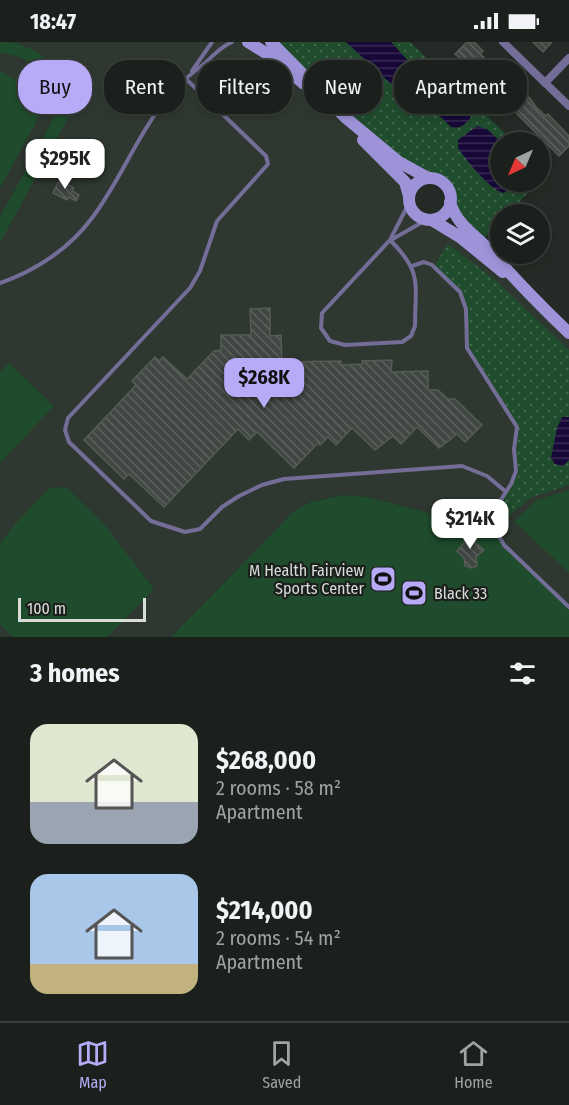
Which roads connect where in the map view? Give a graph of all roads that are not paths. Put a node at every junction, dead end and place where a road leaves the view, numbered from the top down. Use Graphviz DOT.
graph roads {
  1 [pos="212,42"];
  2 [pos="232,42"];
  3 [pos="248,42"];
  4 [pos="271,42"];
  5 [pos="503,42"];
  6 [pos="569,58"];
  7 [pos="192,72"];
  8 [pos="304,74"];
  9 [pos="186,79"];
  10 [pos="545,83"];
  11 [pos="304,84"];
  12 [pos="569,106"];
  13 [pos="342,114"];
  14 [pos="346,118"];
  15 [pos="428,178"];
  16 [pos="409,200"];
  17 [pos="450,202"];
  18 [pos="429,220"];
  19 [pos="390,240"];
  20 [pos="412,266"];
  21 [pos="509,276"];
  22 [pos="0,284"];
  23 [pos="569,333"];
  24 [pos="505,491"];
  25 [pos="569,607"];
  1 -- 7 [label="lane"];
  2 -- 7 [label="lane"];
  3 -- 11 [label="street"];
  4 -- 8 [label="street"];
  5 -- 10 [label="street"];
  6 -- 10 [label="street"];
  7 -- 9 [label="lane"];
  9 -- 22 [label="lane"];
  9 -- 24 [label="lane"];
  10 -- 12 [label="street"];
  13 -- 14 [label="street"];
  14 -- 15 [label="street"];
  14 -- 16 [label="street"];
  15 -- 16 [label="street"];
  15 -- 17 [label="street"];
  16 -- 18 [label="street"];
  16 -- 19 [label="lane"];
  17 -- 18 [label="street"];
  17 -- 21 [label="street"];
  18 -- 19 [label="lane"];
  18 -- 21 [label="street"];
  19 -- 20 [label="lane"];
  19 -- 20 [label="lane"];
  20 -- 24 [label="lane"];
  21 -- 23 [label="street"];
  24 -- 25 [label="lane"];
}
